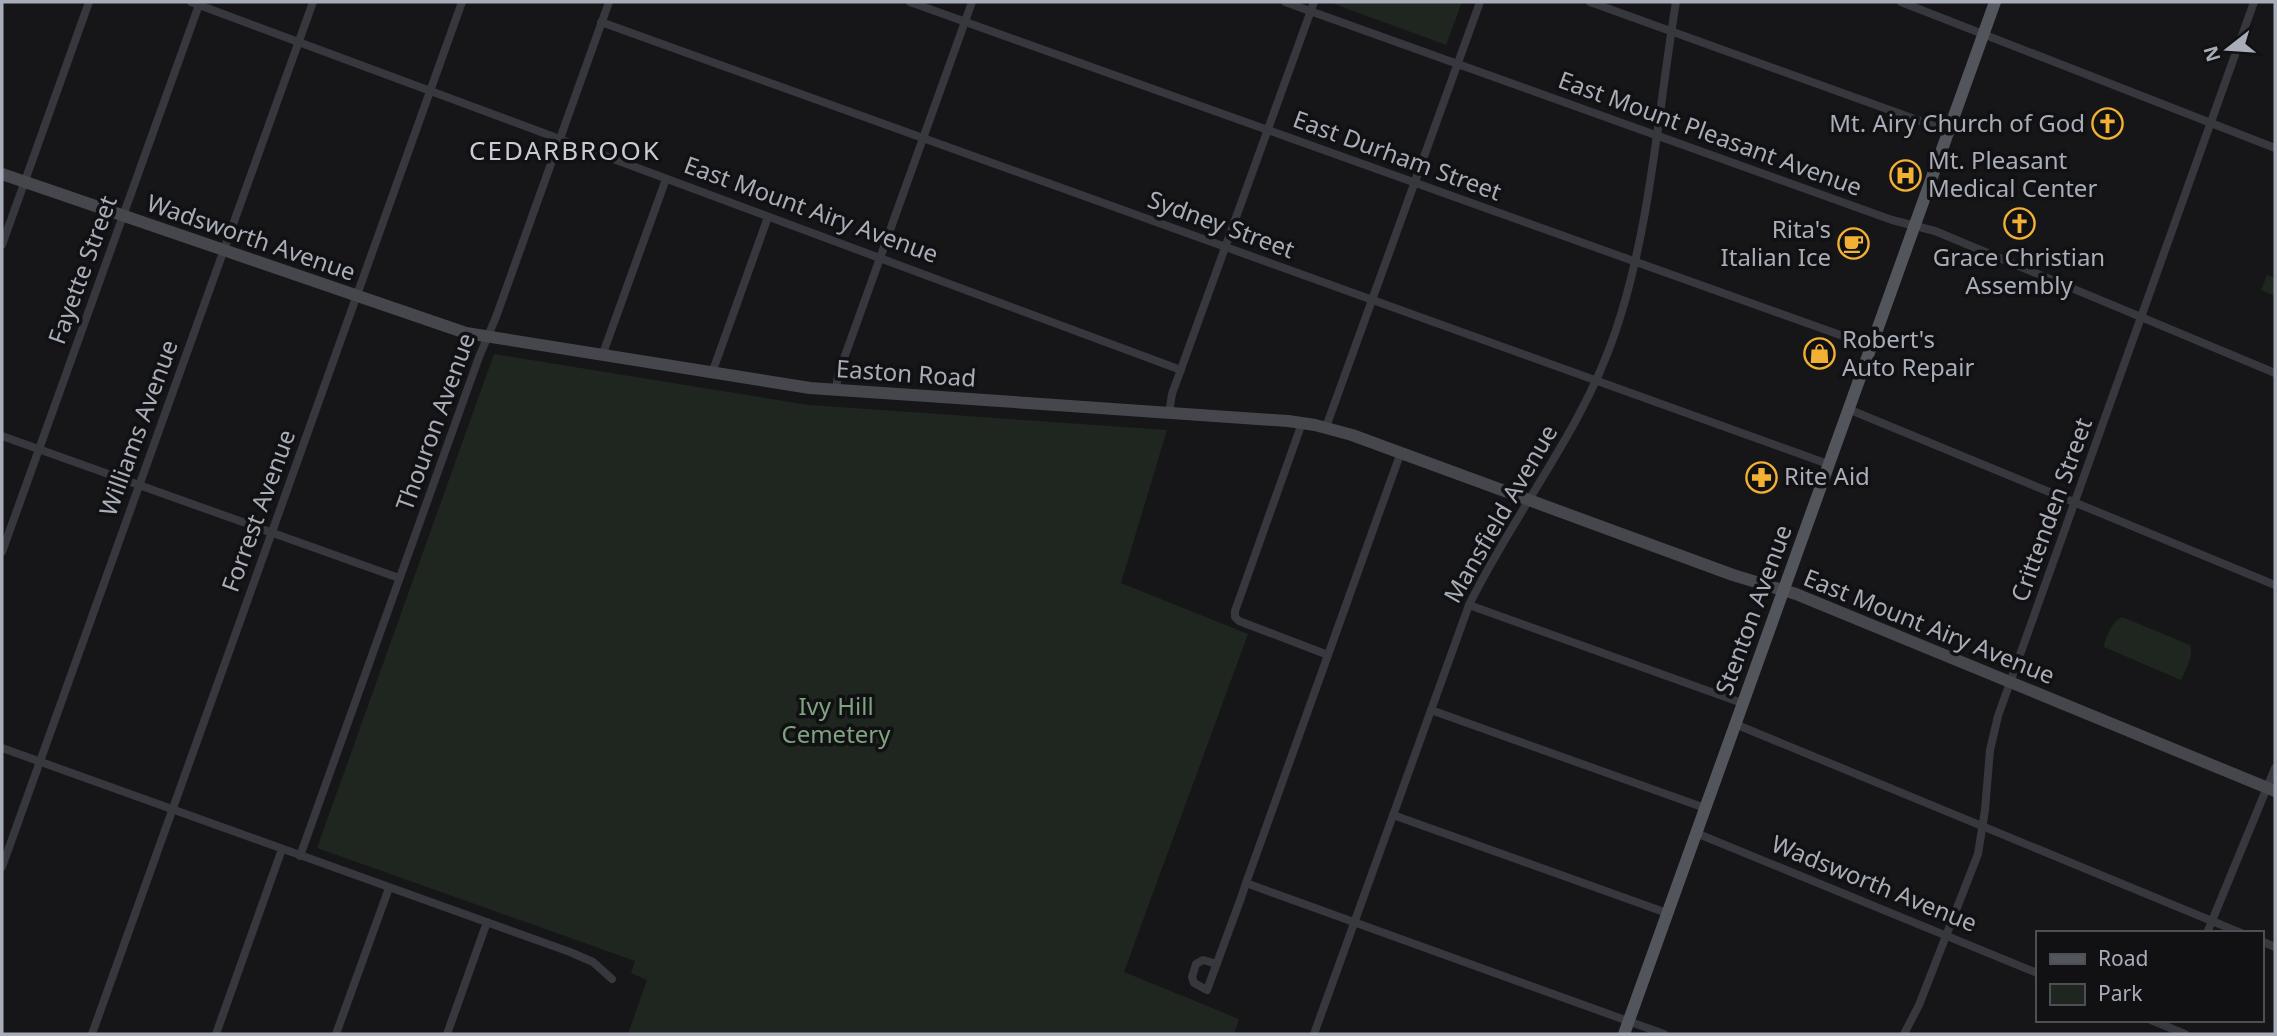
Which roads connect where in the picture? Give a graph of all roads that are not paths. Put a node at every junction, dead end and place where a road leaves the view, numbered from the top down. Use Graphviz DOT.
graph roads {
  1 [pos="89,2"];
  2 [pos="313,2"];
  3 [pos="462,2"];
  4 [pos="609,2"];
  5 [pos="910,2"];
  6 [pos="972,2"];
  7 [pos="1285,2"];
  8 [pos="1480,2"];
  9 [pos="1590,2"];
  10 [pos="1676,2"];
  11 [pos="1901,2"];
  12 [pos="1994,2"];
  13 [pos="2254,2"];
  14 [pos="196,3"];
  15 [pos="1312,6"];
  16 [pos="601,22"];
  17 [pos="965,22"];
  18 [pos="1671,31"];
  19 [pos="1983,34"];
  20 [pos="299,41"];
  21 [pos="1457,64"];
  22 [pos="430,91"];
  23 [pos="2211,123"];
  24 [pos="1267,130"];
  25 [pos="1948,131"];
  26 [pos="1656,135"];
  27 [pos="923,138"];
  28 [pos="559,139"];
  29 [pos="2275,148"];
  30 [pos="2,174"];
  31 [pos="666,179"];
  32 [pos="24,182"];
  33 [pos="1414,182"];
  34 [pos="123,216"];
  35 [pos="768,217"];
  36 [pos="1914,226"];
  37 [pos="2,245"];
  38 [pos="1225,247"];
  39 [pos="223,250"];
  40 [pos="880,259"];
  41 [pos="1635,262"];
  42 [pos="356,297"];
  43 [pos="1371,300"];
  44 [pos="2141,317"];
  45 [pos="487,337"];
  46 [pos="1871,346"];
  47 [pos="602,356"];
  48 [pos="1181,370"];
  49 [pos="712,373"];
  50 [pos="2275,373"];
  51 [pos="1595,381"];
  52 [pos="836,390"];
  53 [pos="1848,409"];
  54 [pos="1168,413"];
  55 [pos="1302,423"];
  56 [pos="1326,427"];
  57 [pos="2,436"];
  58 [pos="39,449"];
  59 [pos="1401,452"];
  60 [pos="1828,464"];
  61 [pos="139,485"];
  62 [pos="1531,500"];
  63 [pos="2075,503"];
  64 [pos="271,533"];
  65 [pos="2,552"];
  66 [pos="399,578"];
  67 [pos="2275,585"];
  68 [pos="1783,590"];
  69 [pos="1469,605"];
  70 [pos="1328,655"];
  71 [pos="2010,682"];
  72 [pos="1742,703"];
  73 [pos="1431,710"];
  74 [pos="1735,724"];
  75 [pos="2,748"];
  76 [pos="39,763"];
  77 [pos="2275,768"];
  78 [pos="2271,790"];
  79 [pos="1705,808"];
  80 [pos="172,810"];
  81 [pos="1393,815"];
  82 [pos="1983,826"];
  83 [pos="1696,833"];
  84 [pos="282,849"];
  85 [pos="300,856"];
  86 [pos="2,867"];
  87 [pos="1246,883"];
  88 [pos="389,888"];
  89 [pos="1667,913"];
  90 [pos="1355,921"];
  91 [pos="2212,921"];
  92 [pos="487,922"];
  93 [pos="2208,931"];
  94 [pos="2236,931"];
  95 [pos="1947,936"];
  96 [pos="1217,964"];
  97 [pos="2036,974"];
  98 [pos="611,979"];
  99 [pos="1629,1020"];
  100 [pos="2170,1024"];
  101 [pos="92,1034"];
  102 [pos="216,1034"];
  103 [pos="335,1034"];
  104 [pos="447,1034"];
  105 [pos="1314,1034"];
  106 [pos="1624,1034"];
  107 [pos="1664,1034"];
  108 [pos="1903,1034"];
  109 [pos="2185,1034"];
  1 -- 32 [label="street"];
  2 -- 20 [label="street, Williams Avenue"];
  3 -- 22 [label="street, Forrest Avenue"];
  4 -- 16 [label="street, Thouron Avenue"];
  5 -- 17 [label="street, East Durham Street"];
  6 -- 17 [label="street"];
  7 -- 15 [label="street, East Mount Pleasant Avenue"];
  8 -- 21 [label="street"];
  9 -- 18 [label="street"];
  10 -- 18 [label="street, Mansfield Avenue"];
  11 -- 19 [label="street"];
  12 -- 19 [label="main road, Stenton Avenue"];
  13 -- 23 [label="street, Crittenden Street"];
  14 -- 20 [label="street, East Mount Airy Avenue"];
  14 -- 34 [label="street, Fayette Street"];
  15 -- 21 [label="street, East Mount Pleasant Avenue"];
  15 -- 24 [label="street"];
  16 -- 27 [label="street, Sydney Street"];
  16 -- 28 [label="street, Thouron Avenue"];
  17 -- 24 [label="street, East Durham Street"];
  17 -- 27 [label="street"];
  18 -- 25 [label="street"];
  18 -- 26 [label="street, Mansfield Avenue"];
  19 -- 23 [label="street"];
  19 -- 25 [label="main road, Stenton Avenue"];
  20 -- 22 [label="street, East Mount Airy Avenue"];
  20 -- 39 [label="street, Williams Avenue"];
  21 -- 26 [label="street, East Mount Pleasant Avenue"];
  21 -- 33 [label="street"];
  22 -- 28 [label="street, East Mount Airy Avenue"];
  22 -- 42 [label="street, Forrest Avenue"];
  23 -- 29 [label="street"];
  23 -- 44 [label="street, Crittenden Street"];
  24 -- 33 [label="street, East Durham Street"];
  24 -- 38 [label="street"];
  25 -- 36 [label="main road, Stenton Avenue"];
  26 -- 36 [label="street, East Mount Pleasant Avenue"];
  26 -- 41 [label="street, Mansfield Avenue"];
  27 -- 38 [label="street, Sydney Street"];
  27 -- 40 [label="street"];
  28 -- 31 [label="street, East Mount Airy Avenue"];
  28 -- 45 [label="street, Thouron Avenue"];
  30 -- 32 [label="main road, Wadsworth Avenue"];
  31 -- 35 [label="street, East Mount Airy Avenue"];
  31 -- 47 [label="street"];
  32 -- 34 [label="main road, Wadsworth Avenue"];
  32 -- 37 [label="street"];
  33 -- 41 [label="street, East Durham Street"];
  33 -- 43 [label="street"];
  34 -- 39 [label="main road, Wadsworth Avenue"];
  34 -- 58 [label="street, Fayette Street"];
  35 -- 40 [label="street, East Mount Airy Avenue"];
  35 -- 49 [label="street"];
  36 -- 44 [label="street, East Mount Pleasant Avenue"];
  36 -- 46 [label="main road, Stenton Avenue"];
  38 -- 43 [label="street, Sydney Street"];
  38 -- 48 [label="street"];
  39 -- 42 [label="main road, Wadsworth Avenue"];
  39 -- 61 [label="street, Williams Avenue"];
  40 -- 48 [label="street, East Mount Airy Avenue"];
  40 -- 52 [label="street"];
  41 -- 46 [label="street, East Durham Street"];
  41 -- 51 [label="street, Mansfield Avenue"];
  42 -- 45 [label="main road, Wadsworth Avenue"];
  42 -- 64 [label="street, Forrest Avenue"];
  43 -- 51 [label="street, Sydney Street"];
  43 -- 56 [label="street"];
  44 -- 50 [label="street, East Mount Pleasant Avenue"];
  44 -- 63 [label="street, Crittenden Street"];
  45 -- 47 [label="main road, Easton Road"];
  45 -- 66 [label="street, Thouron Avenue"];
  46 -- 53 [label="main road, Stenton Avenue"];
  47 -- 49 [label="main road, Easton Road"];
  48 -- 54 [label="street"];
  49 -- 52 [label="main road, Easton Road"];
  51 -- 60 [label="street, Sydney Street"];
  51 -- 62 [label="street, Mansfield Avenue"];
  52 -- 54 [label="main road, Easton Road"];
  53 -- 60 [label="main road, Stenton Avenue"];
  53 -- 63 [label="street"];
  54 -- 55 [label="main road, Easton Road"];
  55 -- 56 [label="main road, Easton Road"];
  55 -- 70 [label="street"];
  56 -- 59 [label="main road, East Mount Airy Avenue"];
  57 -- 58 [label="street"];
  58 -- 61 [label="street"];
  58 -- 65 [label="street, Fayette Street"];
  59 -- 62 [label="main road, East Mount Airy Avenue"];
  59 -- 70 [label="street"];
  60 -- 68 [label="main road, Stenton Avenue"];
  61 -- 64 [label="street"];
  61 -- 76 [label="street, Williams Avenue"];
  62 -- 68 [label="main road, East Mount Airy Avenue"];
  62 -- 69 [label="street, Mansfield Avenue"];
  63 -- 67 [label="street"];
  63 -- 71 [label="street, Crittenden Street"];
  64 -- 66 [label="street"];
  64 -- 80 [label="street, Forrest Avenue"];
  66 -- 85 [label="street, Thouron Avenue"];
  68 -- 71 [label="main road, East Mount Airy Avenue"];
  68 -- 72 [label="main road, Stenton Avenue"];
  69 -- 72 [label="street"];
  69 -- 73 [label="street, Mansfield Avenue"];
  70 -- 87 [label="street"];
  71 -- 78 [label="main road, East Mount Airy Avenue"];
  71 -- 82 [label="street, Crittenden Street"];
  72 -- 74 [label="main road, Stenton Avenue"];
  73 -- 79 [label="street"];
  73 -- 81 [label="street, Mansfield Avenue"];
  74 -- 79 [label="main road, Stenton Avenue"];
  74 -- 82 [label="street"];
  75 -- 76 [label="street"];
  76 -- 80 [label="street"];
  76 -- 86 [label="street, Williams Avenue"];
  77 -- 78 [label="street"];
  78 -- 91 [label="street"];
  79 -- 83 [label="main road, Stenton Avenue"];
  80 -- 84 [label="street"];
  80 -- 101 [label="street, Forrest Avenue"];
  81 -- 89 [label="street"];
  81 -- 90 [label="street, Mansfield Avenue"];
  82 -- 91 [label="street"];
  82 -- 95 [label="street, Crittenden Street"];
  83 -- 89 [label="main road, Stenton Avenue"];
  83 -- 95 [label="street, Wadsworth Avenue"];
  84 -- 85 [label="street"];
  84 -- 102 [label="street"];
  85 -- 88 [label="street"];
  87 -- 90 [label="street"];
  87 -- 96 [label="street"];
  88 -- 92 [label="street"];
  88 -- 103 [label="street"];
  89 -- 99 [label="main road, Stenton Avenue"];
  90 -- 99 [label="street"];
  90 -- 105 [label="street, Mansfield Avenue"];
  91 -- 93 [label="street"];
  91 -- 94 [label="street"];
  92 -- 98 [label="street"];
  92 -- 104 [label="street"];
  95 -- 97 [label="street, Wadsworth Avenue"];
  95 -- 108 [label="street, Crittenden Street"];
  96 -- 96 [label="street"];
  99 -- 106 [label="main road, Stenton Avenue"];
  99 -- 107 [label="street"];
  100 -- 109 [label="street"];
}
